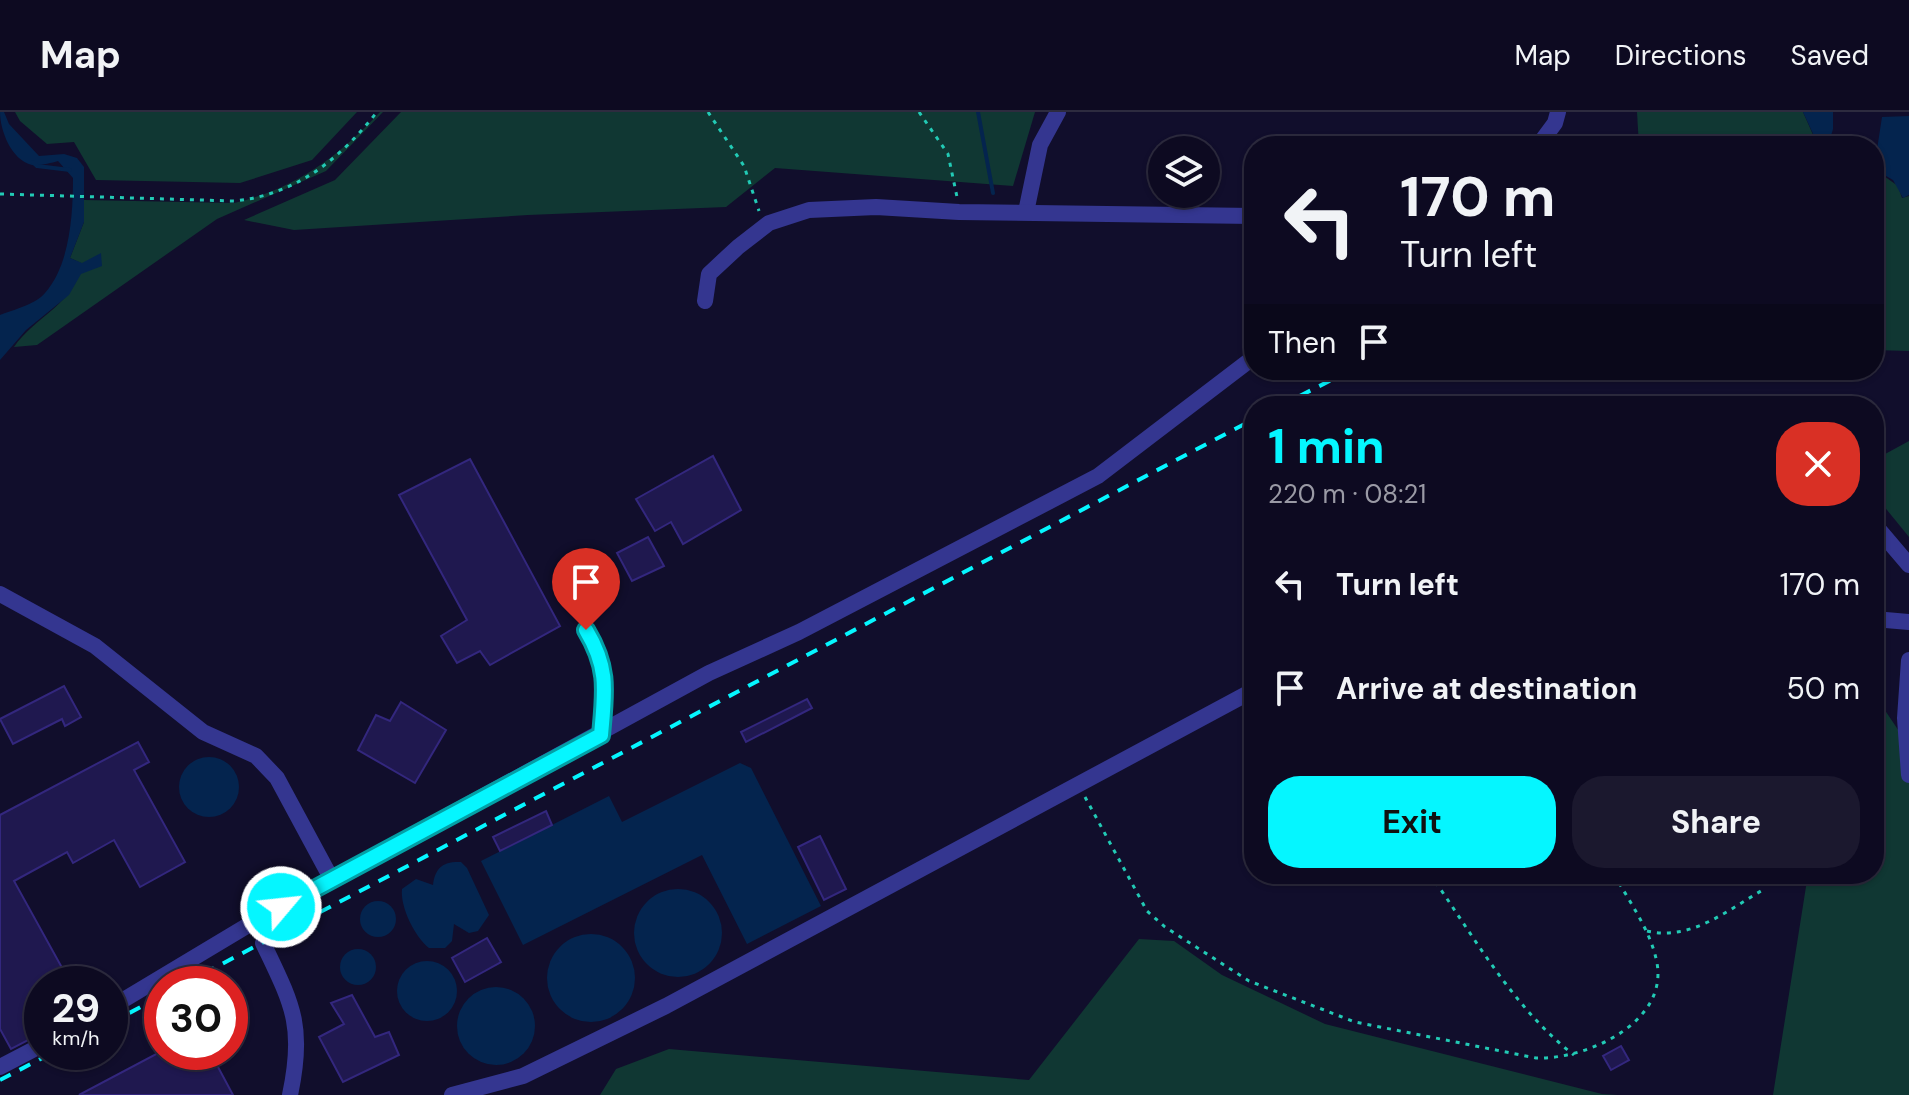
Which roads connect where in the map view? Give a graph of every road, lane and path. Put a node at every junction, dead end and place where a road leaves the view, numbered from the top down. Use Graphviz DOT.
graph roads {
  1 [pos="377,112"];
  2 [pos="708,112"];
  3 [pos="919,112"];
  4 [pos="1058,112"];
  5 [pos="1558,112"];
  6 [pos="1545,136"];
  7 [pos="0,194"];
  8 [pos="959,212"];
  9 [pos="1026,212"];
  10 [pos="1244,216"];
  11 [pos="769,223"];
  12 [pos="705,301"];
  13 [pos="1244,365"];
  14 [pos="1884,536"];
  15 [pos="1909,565"];
  16 [pos="0,594"];
  17 [pos="1884,620"];
  18 [pos="1909,622"];
  19 [pos="586,630"];
  20 [pos="1909,660"];
  21 [pos="1244,695"];
  22 [pos="601,735"];
  23 [pos="1909,775"];
  24 [pos="1077,783"];
  25 [pos="332,880"];
  26 [pos="1437,884"];
  27 [pos="1620,884"];
  28 [pos="1762,884"];
  29 [pos="1647,931"];
  30 [pos="263,943"];
  31 [pos="128,997"];
  32 [pos="24,1054"];
  33 [pos="1575,1055"];
  34 [pos="0,1067"];
  35 [pos="290,1095"];
  36 [pos="452,1095"];
  1 -- 7 [label="path"];
  2 -- 11 [label="path"];
  3 -- 8 [label="path"];
  4 -- 9 [label="street"];
  5 -- 6 [label="street"];
  8 -- 9 [label="street"];
  8 -- 11 [label="street"];
  9 -- 10 [label="street"];
  11 -- 12 [label="street"];
  13 -- 22 [label="street"];
  14 -- 15 [label="street"];
  16 -- 25 [label="street"];
  17 -- 18 [label="street"];
  19 -- 22 [label="street"];
  20 -- 23 [label="street"];
  21 -- 24 [label="street"];
  22 -- 25 [label="street"];
  24 -- 33 [label="path"];
  24 -- 36 [label="street"];
  25 -- 31 [label="street"];
  26 -- 33 [label="path"];
  27 -- 29 [label="path"];
  28 -- 29 [label="path"];
  29 -- 33 [label="path"];
  30 -- 35 [label="street"];
  32 -- 34 [label="street"];
}
